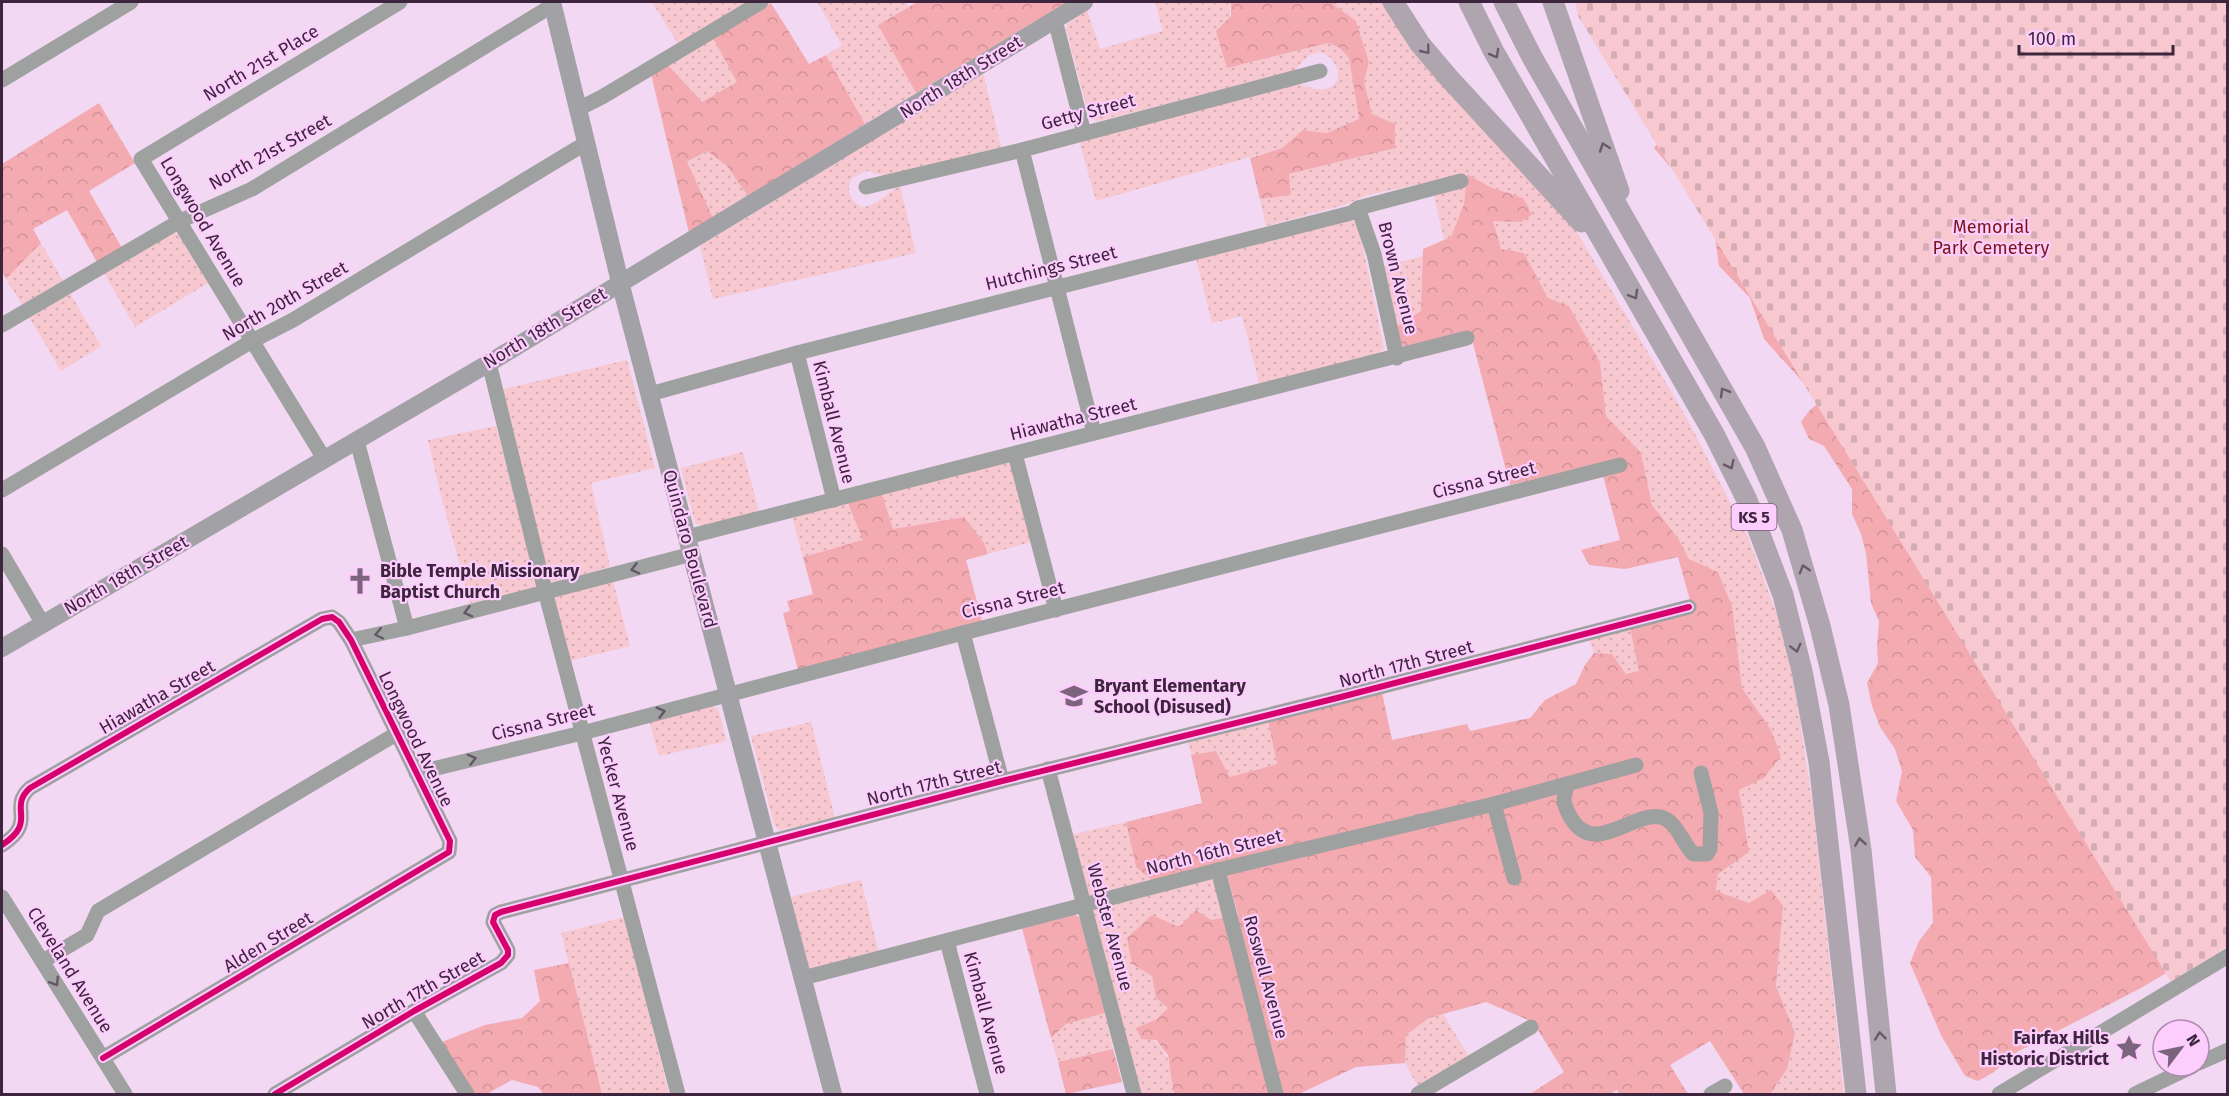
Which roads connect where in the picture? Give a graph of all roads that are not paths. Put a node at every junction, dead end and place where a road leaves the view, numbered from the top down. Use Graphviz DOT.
graph roads {
  1 [pos="131,2"];
  2 [pos="400,2"];
  3 [pos="761,2"];
  4 [pos="1084,2"];
  5 [pos="1394,2"];
  6 [pos="1468,2"];
  7 [pos="1504,2"];
  8 [pos="1553,2"];
  9 [pos="553,3"];
  10 [pos="1055,20"];
  11 [pos="1320,71"];
  12 [pos="2,80"];
  13 [pos="578,109"];
  14 [pos="1084,133"];
  15 [pos="586,143"];
  16 [pos="1022,150"];
  17 [pos="141,159"];
  18 [pos="1461,181"];
  19 [pos="866,188"];
  20 [pos="1358,208"];
  21 [pos="180,221"];
  22 [pos="1638,242"];
  23 [pos="1613,258"];
  24 [pos="620,282"];
  25 [pos="1057,287"];
  26 [pos="2,325"];
  27 [pos="1467,338"];
  28 [pos="252,341"];
  29 [pos="797,353"];
  30 [pos="1397,358"];
  31 [pos="489,363"];
  32 [pos="650,394"];
  33 [pos="1094,433"];
  34 [pos="357,441"];
  35 [pos="1015,454"];
  36 [pos="326,459"];
  37 [pos="1620,465"];
  38 [pos="2,490"];
  39 [pos="834,500"];
  40 [pos="690,546"];
  41 [pos="2,554"];
  42 [pos="545,591"];
  43 [pos="1689,607"];
  44 [pos="1056,610"];
  45 [pos="43,624"];
  46 [pos="407,628"];
  47 [pos="963,633"];
  48 [pos="351,640"];
  49 [pos="2,648"];
  50 [pos="728,694"];
  51 [pos="582,733"];
  52 [pos="396,734"];
  53 [pos="1636,765"];
  54 [pos="1048,770"];
  55 [pos="416,773"];
  56 [pos="1701,773"];
  57 [pos="1002,781"];
  58 [pos="1568,784"];
  59 [pos="1494,804"];
  60 [pos="767,841"];
  61 [pos="2,844"];
  62 [pos="449,852"];
  63 [pos="1218,870"];
  64 [pos="1514,878"];
  65 [pos="621,879"];
  66 [pos="2,897"];
  67 [pos="1084,905"];
  68 [pos="946,941"];
  69 [pos="2228,956"];
  70 [pos="43,961"];
  71 [pos="803,978"];
  72 [pos="414,1011"];
  73 [pos="1531,1027"];
  74 [pos="2228,1050"];
  75 [pos="103,1058"];
  76 [pos="2211,1058"];
  77 [pos="2169,1078"];
  78 [pos="1725,1086"];
  79 [pos="296,1089"];
  80 [pos="125,1095"];
  81 [pos="275,1095"];
  82 [pos="467,1095"];
  83 [pos="678,1095"];
  84 [pos="832,1095"];
  85 [pos="987,1095"];
  86 [pos="1134,1095"];
  87 [pos="1276,1095"];
  88 [pos="1418,1095"];
  89 [pos="1711,1095"];
  90 [pos="1856,1095"];
  91 [pos="1886,1095"];
  92 [pos="1999,1095"];
  93 [pos="2135,1095"];
  1 -- 12 [label="street"];
  2 -- 17 [label="street, North 21st Place"];
  3 -- 13 [label="street"];
  4 -- 10 [label="main road, North 18th Street"];
  5 -- 23 [label="highway, one-way"];
  6 -- 23 [label="highway, KS 5, one-way"];
  7 -- 22 [label="highway, KS 5"];
  22 -- 8 [label="highway, one-way"];
  9 -- 13 [label="main road, Quindaro Boulevard"];
  9 -- 21 [label="street, North 21st Street"];
  10 -- 14 [label="street"];
  10 -- 24 [label="main road, North 18th Street"];
  11 -- 14 [label="street, Getty Street"];
  13 -- 15 [label="main road, Quindaro Boulevard"];
  14 -- 16 [label="street, Getty Street"];
  15 -- 24 [label="main road, Quindaro Boulevard"];
  15 -- 28 [label="street, North 20th Street"];
  16 -- 19 [label="street, Getty Street"];
  16 -- 25 [label="street"];
  17 -- 21 [label="street, Longwood Avenue"];
  18 -- 20 [label="street, Hutchings Street"];
  20 -- 25 [label="street, Hutchings Street"];
  20 -- 30 [label="street, Brown Avenue"];
  21 -- 26 [label="street, North 21st Street"];
  21 -- 28 [label="street, Longwood Avenue"];
  91 -- 22 [label="highway, KS 5, one-way"];
  23 -- 90 [label="highway, KS 5, one-way"];
  24 -- 31 [label="main road, North 18th Street"];
  24 -- 32 [label="main road, Quindaro Boulevard"];
  25 -- 29 [label="street, Hutchings Street"];
  25 -- 33 [label="street"];
  27 -- 30 [label="street, Hiawatha Street"];
  28 -- 36 [label="street, Longwood Avenue"];
  28 -- 38 [label="street, North 20th Street"];
  29 -- 32 [label="street, Hutchings Street"];
  29 -- 39 [label="street, Kimball Avenue"];
  30 -- 33 [label="street, Hiawatha Street"];
  31 -- 34 [label="main road, North 18th Street"];
  31 -- 42 [label="street, Yecker Avenue"];
  32 -- 40 [label="main road, Quindaro Boulevard"];
  33 -- 35 [label="street, Hiawatha Street"];
  34 -- 36 [label="main road, North 18th Street"];
  34 -- 46 [label="street"];
  35 -- 39 [label="street, Hiawatha Street"];
  35 -- 44 [label="street"];
  36 -- 45 [label="main road, North 18th Street"];
  37 -- 44 [label="street, Cissna Street"];
  39 -- 40 [label="street, Hiawatha Street"];
  40 -- 42 [label="street, Hiawatha Street, one-way"];
  40 -- 50 [label="main road, Quindaro Boulevard"];
  41 -- 45 [label="street"];
  42 -- 46 [label="street, Hiawatha Street, one-way"];
  42 -- 51 [label="street, Yecker Avenue"];
  43 -- 54 [label="street, North 17th Street"];
  44 -- 47 [label="street, Cissna Street"];
  45 -- 49 [label="main road, North 18th Street"];
  46 -- 48 [label="street, Hiawatha Street, one-way"];
  47 -- 50 [label="street, Cissna Street"];
  47 -- 57 [label="street"];
  48 -- 52 [label="street, Longwood Avenue"];
  48 -- 61 [label="street, Hiawatha Street"];
  51 -- 50 [label="street, Cissna Street, one-way"];
  50 -- 60 [label="main road, Quindaro Boulevard"];
  55 -- 51 [label="street, Cissna Street, one-way"];
  51 -- 65 [label="street, Yecker Avenue"];
  52 -- 55 [label="street, Longwood Avenue"];
  52 -- 70 [label="street"];
  53 -- 58 [label="street, North 16th Street"];
  54 -- 57 [label="street, North 17th Street"];
  54 -- 67 [label="street, Webster Avenue"];
  55 -- 62 [label="street, Longwood Avenue"];
  56 -- 58 [label="street"];
  57 -- 60 [label="street, North 17th Street"];
  58 -- 59 [label="street, North 16th Street"];
  59 -- 63 [label="street, North 16th Street"];
  59 -- 64 [label="street"];
  60 -- 65 [label="street, North 17th Street"];
  60 -- 71 [label="main road, Quindaro Boulevard"];
  62 -- 75 [label="street, Alden Street"];
  63 -- 67 [label="street, North 16th Street"];
  63 -- 87 [label="street, Roswell Avenue"];
  65 -- 72 [label="street, North 17th Street"];
  65 -- 83 [label="street, Yecker Avenue"];
  66 -- 70 [label="street, Cleveland Avenue"];
  67 -- 68 [label="street, North 16th Street"];
  67 -- 86 [label="street, Webster Avenue"];
  68 -- 71 [label="street, North 16th Street"];
  68 -- 85 [label="street, Kimball Avenue"];
  69 -- 92 [label="street"];
  70 -- 75 [label="street, Cleveland Avenue, one-way"];
  71 -- 84 [label="main road, Quindaro Boulevard"];
  72 -- 79 [label="street, North 17th Street"];
  72 -- 82 [label="street"];
  73 -- 88 [label="street"];
  74 -- 76 [label="street"];
  75 -- 80 [label="street, Cleveland Avenue"];
  77 -- 93 [label="street"];
  78 -- 89 [label="street"];
  79 -- 81 [label="street, North 17th Street"];
}
